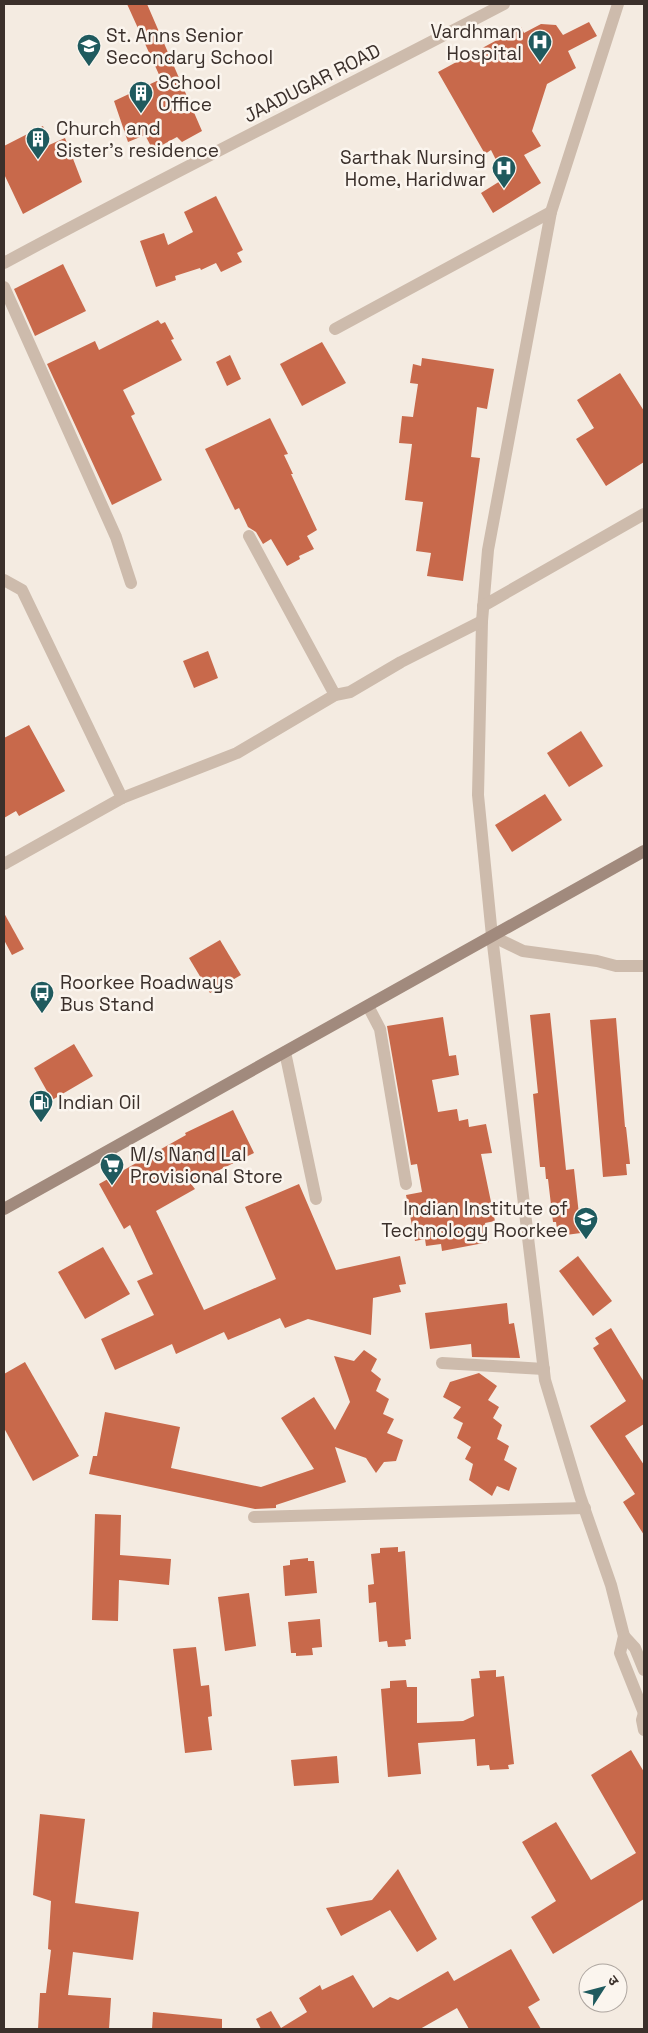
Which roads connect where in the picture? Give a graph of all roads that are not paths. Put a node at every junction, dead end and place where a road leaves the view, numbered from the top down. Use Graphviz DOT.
graph roads {
  1 [pos="504,4"];
  2 [pos="618,4"];
  3 [pos="551,212"];
  4 [pos="4,264"];
  5 [pos="4,287"];
  6 [pos="335,329"];
  7 [pos="644,514"];
  8 [pos="249,536"];
  9 [pos="4,580"];
  10 [pos="131,583"];
  11 [pos="483,606"];
  12 [pos="482,621"];
  13 [pos="335,695"];
  14 [pos="122,798"];
  15 [pos="644,851"];
  16 [pos="4,864"];
  17 [pos="492,936"];
  18 [pos="644,966"];
  19 [pos="368,1006"];
  20 [pos="285,1052"];
  21 [pos="406,1184"];
  22 [pos="316,1199"];
  23 [pos="4,1209"];
  24 [pos="442,1364"];
  25 [pos="544,1369"];
  26 [pos="585,1508"];
  27 [pos="254,1518"];
  28 [pos="624,1636"];
  29 [pos="644,1670"];
  30 [pos="644,1713"];
  31 [pos="644,1730"];
  1 -- 4 [label="street, JAADUGAR ROAD"];
  2 -- 3 [label="street"];
  3 -- 6 [label="street"];
  3 -- 11 [label="street"];
  5 -- 10 [label="street"];
  7 -- 11 [label="street"];
  8 -- 13 [label="street"];
  9 -- 14 [label="street"];
  11 -- 12 [label="street"];
  12 -- 13 [label="street"];
  12 -- 17 [label="street"];
  13 -- 14 [label="street"];
  14 -- 16 [label="street"];
  15 -- 17 [label="main road"];
  17 -- 18 [label="street"];
  17 -- 19 [label="main road"];
  17 -- 25 [label="street"];
  19 -- 20 [label="main road"];
  19 -- 21 [label="street"];
  20 -- 22 [label="street"];
  20 -- 23 [label="main road"];
  24 -- 25 [label="street"];
  25 -- 26 [label="street"];
  26 -- 27 [label="street"];
  26 -- 28 [label="street"];
  28 -- 29 [label="street"];
  28 -- 30 [label="street"];
  30 -- 31 [label="street"];
}
